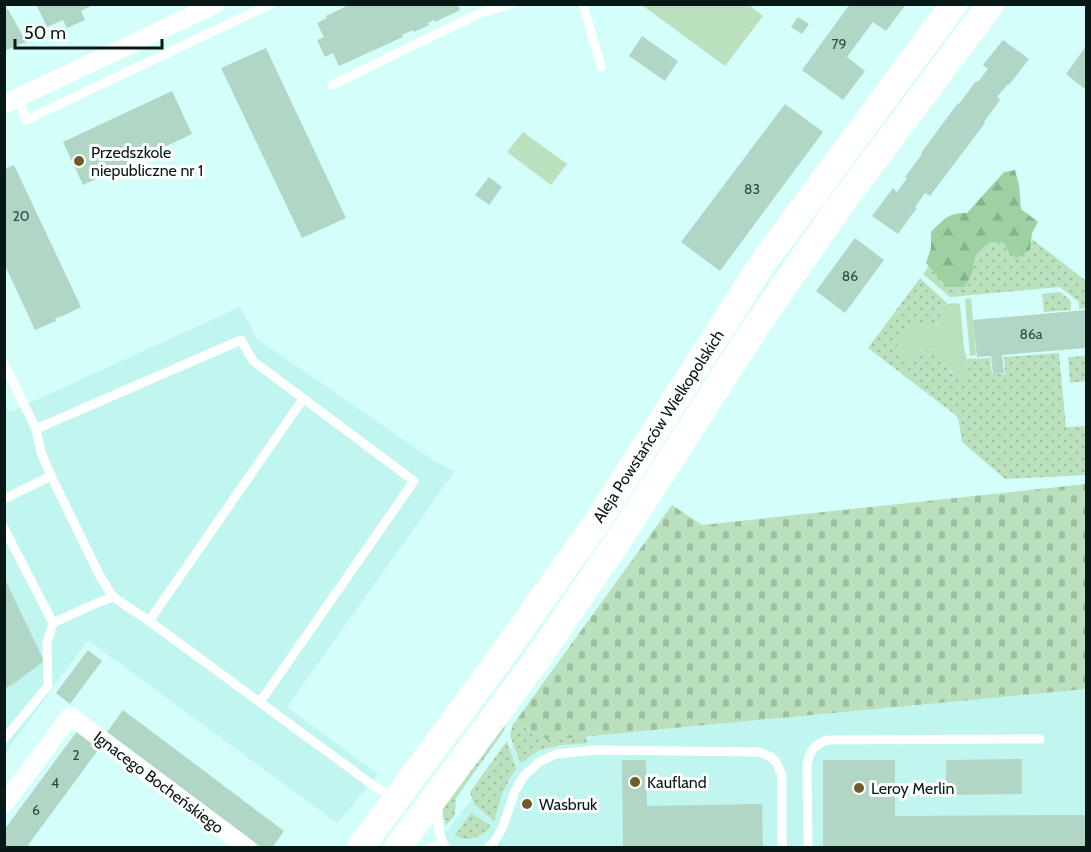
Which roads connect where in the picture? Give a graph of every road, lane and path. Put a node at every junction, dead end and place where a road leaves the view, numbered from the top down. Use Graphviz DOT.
graph roads {
  1 [pos="216,4"];
  2 [pos="271,4"];
  3 [pos="512,4"];
  4 [pos="583,4"];
  5 [pos="954,4"];
  6 [pos="991,4"];
  7 [pos="196,9"];
  8 [pos="601,67"];
  9 [pos="332,85"];
  10 [pos="12,101"];
  11 [pos="4,364"];
  12 [pos="303,399"];
  13 [pos="36,429"];
  14 [pos="51,477"];
  15 [pos="4,499"];
  16 [pos="4,528"];
  17 [pos="113,597"];
  18 [pos="149,621"];
  19 [pos="53,623"];
  20 [pos="259,701"];
  21 [pos="4,739"];
  22 [pos="1041,739"];
  23 [pos="443,786"];
  24 [pos="396,800"];
  25 [pos="4,804"];
  26 [pos="444,846"];
  27 [pos="247,848"];
  28 [pos="360,848"];
  29 [pos="397,848"];
  30 [pos="429,848"];
  31 [pos="488,848"];
  32 [pos="782,848"];
  33 [pos="808,848"];
  1 -- 7 [label="street"];
  2 -- 10 [label="lane"];
  3 -- 9 [label="lane"];
  4 -- 8 [label="lane"];
  5 -- 24 [label="main road, Aleja Powstańców Wielkopolskich"];
  6 -- 23 [label="main road, Aleja Powstańców Wielkopolskich"];
  7 -- 10 [label="street"];
  11 -- 13 [label="lane"];
  12 -- 13 [label="lane"];
  12 -- 18 [label="lane"];
  12 -- 20 [label="lane"];
  13 -- 14 [label="lane"];
  14 -- 15 [label="lane"];
  14 -- 17 [label="lane"];
  16 -- 19 [label="lane"];
  17 -- 18 [label="lane"];
  17 -- 19 [label="lane"];
  18 -- 20 [label="lane"];
  19 -- 21 [label="lane"];
  20 -- 24 [label="lane"];
  22 -- 33 [label="lane"];
  23 -- 26 [label="lane"];
  23 -- 29 [label="main road, Aleja Powstańców Wielkopolskich"];
  24 -- 28 [label="main road, Aleja Powstańców Wielkopolskich"];
  25 -- 27 [label="street, Ignacego Bocheńskiego"];
  26 -- 30 [label="lane"];
  31 -- 32 [label="lane"];
}
